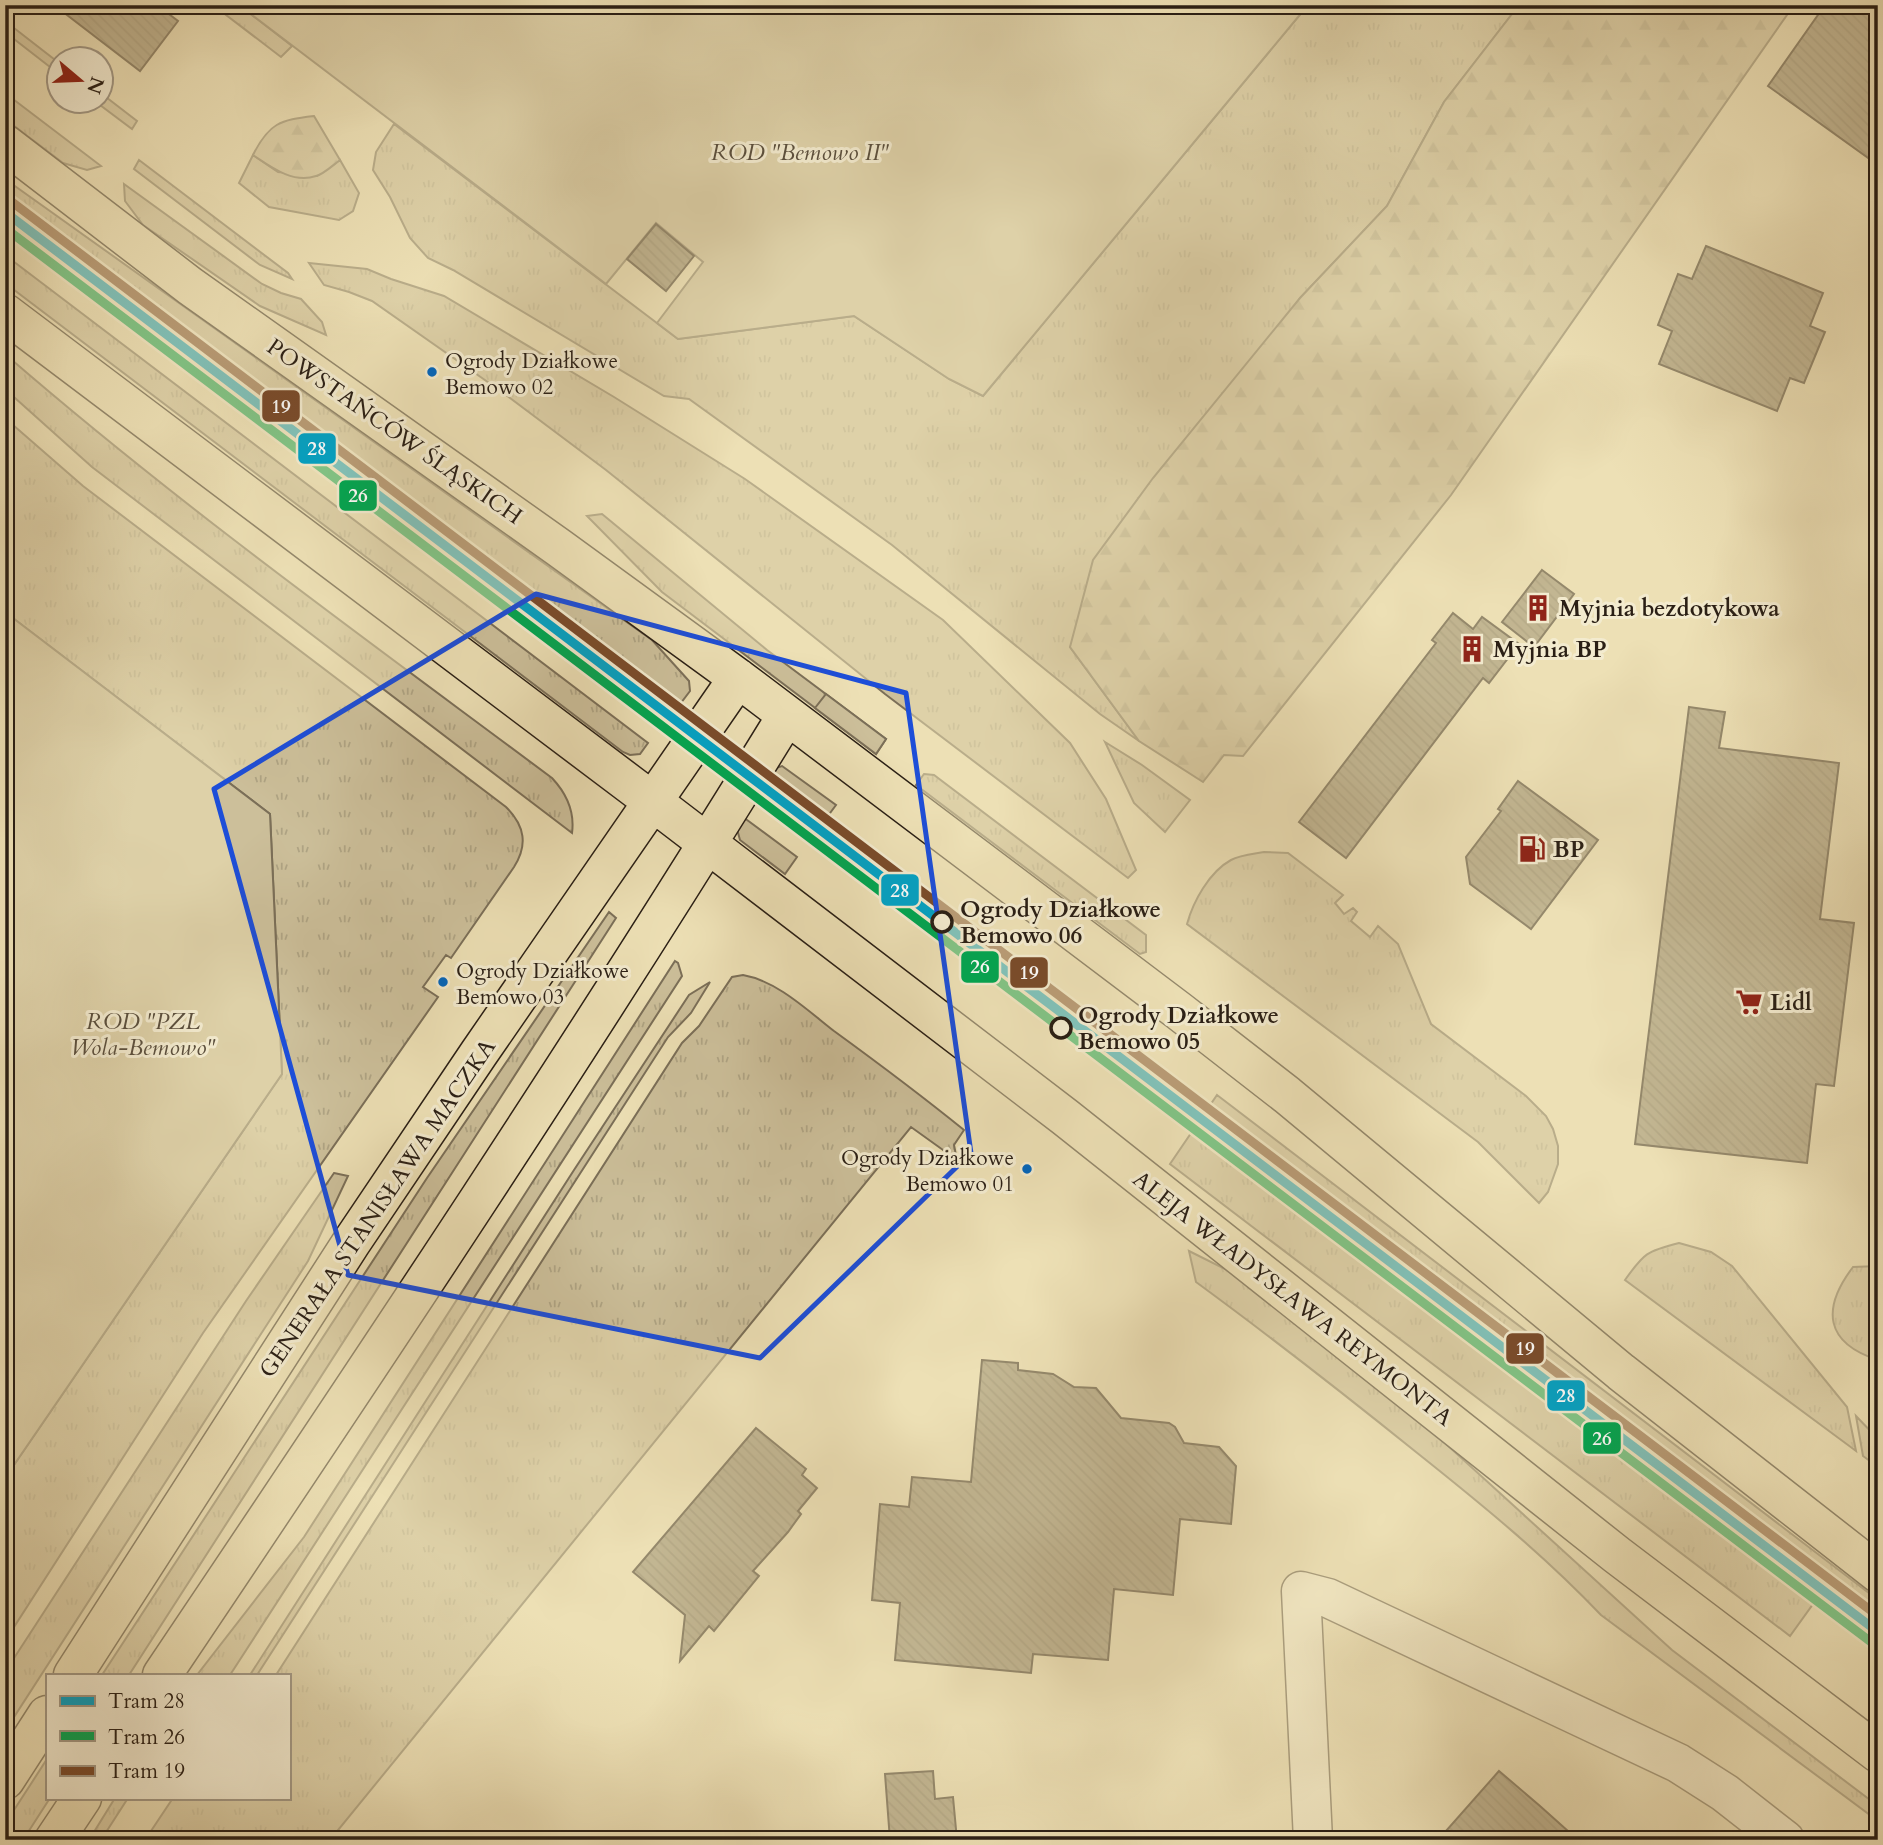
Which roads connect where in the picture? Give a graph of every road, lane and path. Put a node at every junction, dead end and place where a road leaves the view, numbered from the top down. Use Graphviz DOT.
graph roads {
  1 [pos="5,144"];
  2 [pos="5,313"];
  3 [pos="738,678"];
  4 [pos="787,716"];
  5 [pos="652,801"];
  6 [pos="707,844"];
  7 [pos="1878,1573"];
  8 [pos="74,1674"];
  9 [pos="163,1674"];
  10 [pos="46,1717"];
  11 [pos="1878,1753"];
  12 [pos="5,1780"];
  13 [pos="81,1800"];
  14 [pos="54,1840"];
  15 [pos="1313,1840"];
  16 [pos="1785,1840"];
  1 -- 3 [label="main road, POWSTAŃCÓW ŚLĄSKICH"];
  2 -- 5 [label="main road"];
  3 -- 4 [label="main road, POWSTAŃCÓW ŚLĄSKICH"];
  3 -- 5 [label="main road, GENERAŁA STANISŁAWA MACZKA"];
  4 -- 6 [label="main road"];
  4 -- 7 [label="main road"];
  5 -- 6 [label="main road"];
  5 -- 8 [label="main road, GENERAŁA STANISŁAWA MACZKA"];
  6 -- 9 [label="main road"];
  6 -- 11 [label="main road, ALEJA WŁADYSŁAWA REYMONTA"];
  10 -- 12 [label="main road"];
  13 -- 14 [label="main road"];
  15 -- 16 [label="street"];
}
